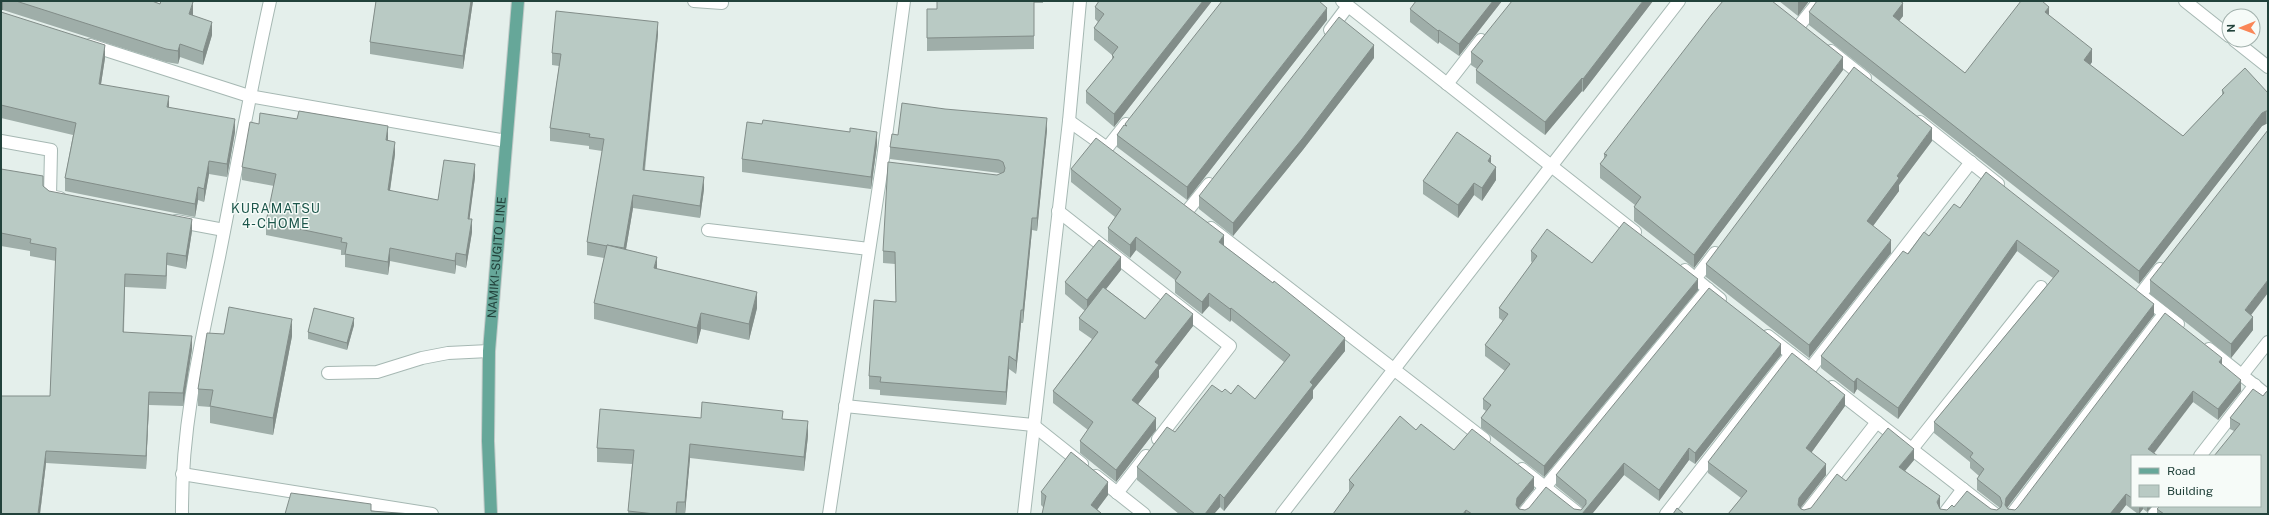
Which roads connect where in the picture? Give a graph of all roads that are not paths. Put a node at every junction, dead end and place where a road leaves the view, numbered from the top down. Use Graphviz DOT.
graph roads {
  1 [pos="270,1"];
  2 [pos="518,1"];
  3 [pos="694,1"];
  4 [pos="904,1"];
  5 [pos="1080,1"];
  6 [pos="1679,1"];
  7 [pos="1819,1"];
  8 [pos="2185,1"];
  9 [pos="722,3"];
  10 [pos="1345,3"];
  11 [pos="1788,18"];
  12 [pos="1799,26"];
  13 [pos="1489,30"];
  14 [pos="2221,30"];
  15 [pos="1811,36"];
  16 [pos="1324,37"];
  17 [pos="76,41"];
  18 [pos="1823,46"];
  19 [pos="2244,48"];
  20 [pos="2268,66"];
  21 [pos="1447,84"];
  22 [pos="1872,84"];
  23 [pos="249,96"];
  24 [pos="1909,113"];
  25 [pos="1131,117"];
  26 [pos="1069,121"];
  27 [pos="1,141"];
  28 [pos="506,141"];
  29 [pos="1108,148"];
  30 [pos="1120,158"];
  31 [pos="1971,162"];
  32 [pos="882,166"];
  33 [pos="1551,166"];
  34 [pos="897,168"];
  35 [pos="1217,173"];
  36 [pos="2009,192"];
  37 [pos="73,201"];
  38 [pos="1176,201"];
  39 [pos="1188,210"];
  40 [pos="1058,211"];
  41 [pos="164,218"];
  42 [pos="224,230"];
  43 [pos="708,230"];
  44 [pos="1646,240"];
  45 [pos="1724,241"];
  46 [pos="869,249"];
  47 [pos="2169,257"];
  48 [pos="1677,264"];
  49 [pos="1695,279"];
  50 [pos="2041,287"];
  51 [pos="1708,289"];
  52 [pos="1732,307"];
  53 [pos="2164,314"];
  54 [pos="1761,330"];
  55 [pos="2188,333"];
  56 [pos="2200,342"];
  57 [pos="2268,342"];
  58 [pos="489,350"];
  59 [pos="1791,354"];
  60 [pos="1395,369"];
  61 [pos="1810,369"];
  62 [pos="328,373"];
  63 [pos="2242,375"];
  64 [pos="2255,385"];
  65 [pos="2268,396"];
  66 [pos="845,406"];
  67 [pos="1877,422"];
  68 [pos="1033,425"];
  69 [pos="1496,448"];
  70 [pos="1912,449"];
  71 [pos="2201,455"];
  72 [pos="1514,463"];
  73 [pos="182,474"];
  74 [pos="1545,487"];
  75 [pos="1963,489"];
  76 [pos="1117,493"];
  77 [pos="182,514"];
  78 [pos="432,514"];
  79 [pos="491,514"];
  80 [pos="829,514"];
  81 [pos="1024,514"];
  82 [pos="1144,514"];
  83 [pos="1282,514"];
  84 [pos="1523,514"];
  85 [pos="1579,514"];
  86 [pos="1666,514"];
  87 [pos="1805,514"];
  88 [pos="1944,514"];
  89 [pos="1995,514"];
  90 [pos="2012,514"];
  1 -- 23 [label="street"];
  2 -- 28 [label="main road, NAMIKI-SUGITO LINE"];
  3 -- 9 [label="street"];
  4 -- 32 [label="street"];
  5 -- 26 [label="street"];
  6 -- 33 [label="street"];
  7 -- 12 [label="street"];
  8 -- 14 [label="street"];
  10 -- 16 [label="street"];
  10 -- 21 [label="street"];
  11 -- 12 [label="street"];
  12 -- 15 [label="street"];
  13 -- 21 [label="street"];
  17 -- 23 [label="street"];
  18 -- 22 [label="street"];
  19 -- 20 [label="street"];
  21 -- 33 [label="street"];
  23 -- 28 [label="street"];
  23 -- 42 [label="street"];
  24 -- 31 [label="street"];
  25 -- 29 [label="street"];
  26 -- 29 [label="street"];
  26 -- 40 [label="street"];
  27 -- 37 [label="street"];
  28 -- 58 [label="main road, NAMIKI-SUGITO LINE"];
  29 -- 30 [label="street"];
  31 -- 36 [label="street"];
  31 -- 61 [label="street"];
  32 -- 34 [label="street"];
  32 -- 46 [label="street"];
  33 -- 44 [label="street"];
  33 -- 60 [label="street"];
  35 -- 39 [label="street"];
  38 -- 39 [label="street"];
  39 -- 60 [label="street"];
  40 -- 68 [label="street"];
  40 -- 76 [label="street"];
  41 -- 42 [label="street"];
  42 -- 73 [label="street"];
  43 -- 46 [label="street"];
  45 -- 49 [label="street"];
  46 -- 66 [label="street"];
  47 -- 53 [label="street"];
  48 -- 49 [label="street"];
  49 -- 51 [label="street"];
  50 -- 70 [label="street"];
  51 -- 52 [label="street"];
  51 -- 74 [label="street"];
  53 -- 55 [label="street"];
  53 -- 90 [label="street"];
  54 -- 59 [label="street"];
  56 -- 63 [label="street"];
  57 -- 63 [label="street"];
  58 -- 62 [label="street"];
  58 -- 79 [label="main road, NAMIKI-SUGITO LINE"];
  59 -- 61 [label="street"];
  59 -- 86 [label="street"];
  60 -- 69 [label="street"];
  60 -- 83 [label="street"];
  61 -- 67 [label="street"];
  63 -- 64 [label="street"];
  64 -- 65 [label="street"];
  64 -- 71 [label="street"];
  66 -- 68 [label="street"];
  66 -- 80 [label="street"];
  67 -- 70 [label="street"];
  67 -- 87 [label="street"];
  68 -- 76 [label="street"];
  68 -- 81 [label="street"];
  70 -- 75 [label="street"];
  72 -- 74 [label="street"];
  73 -- 77 [label="street"];
  73 -- 78 [label="street"];
  74 -- 84 [label="street"];
  74 -- 85 [label="street"];
  75 -- 88 [label="street"];
  75 -- 89 [label="street"];
  76 -- 82 [label="street"];
}
